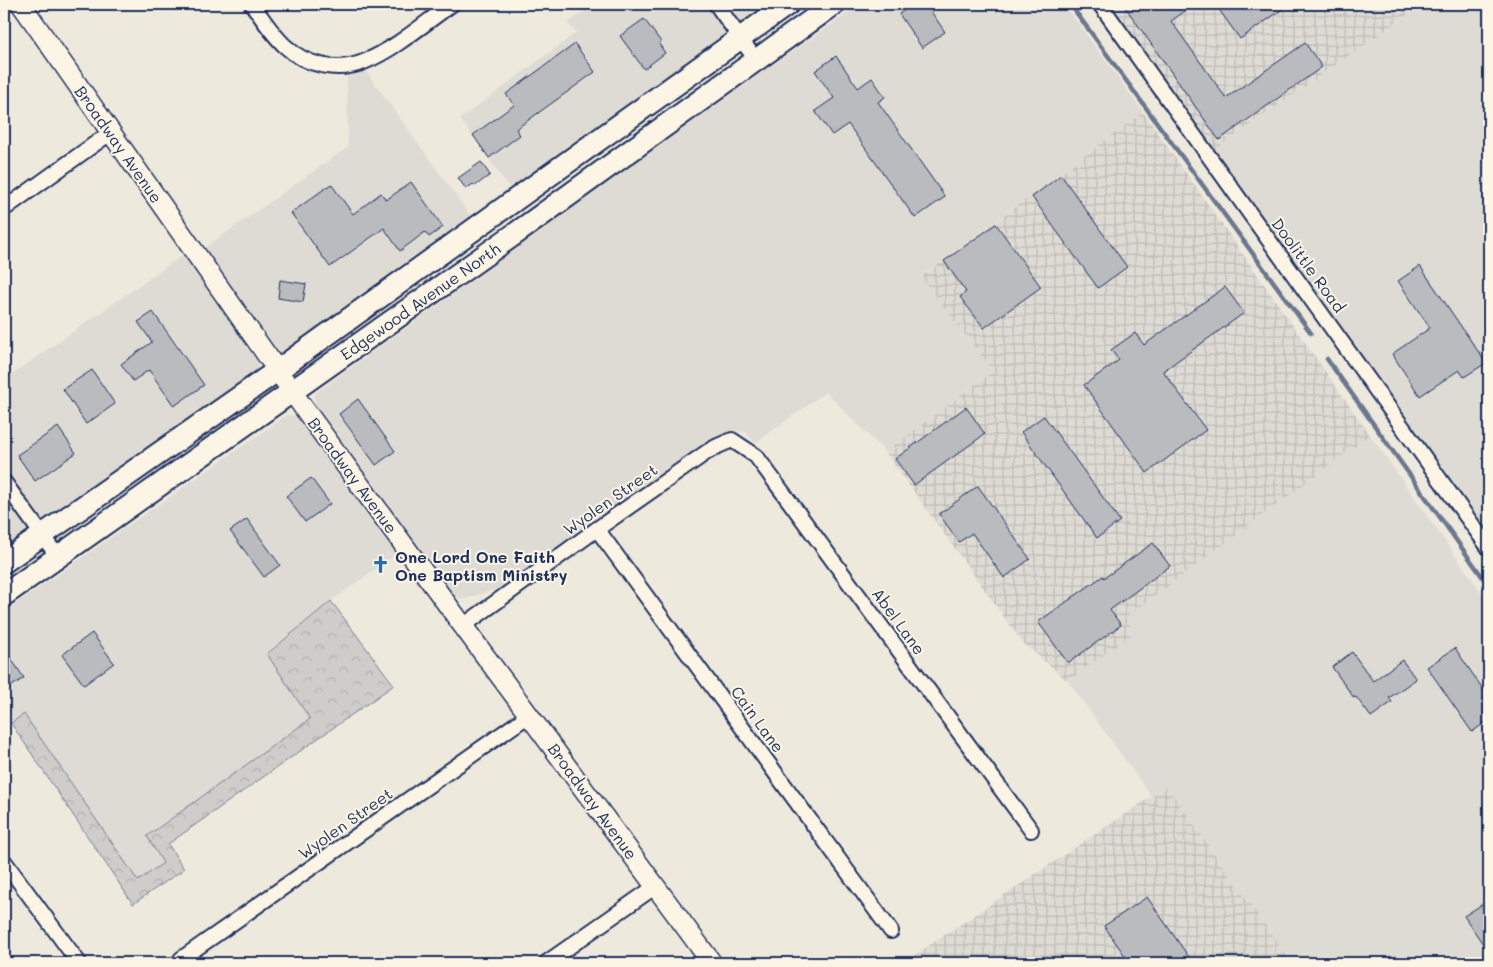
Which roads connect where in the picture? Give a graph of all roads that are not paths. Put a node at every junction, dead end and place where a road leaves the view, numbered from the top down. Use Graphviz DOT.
graph roads {
  1 [pos="21,4"];
  2 [pos="252,4"];
  3 [pos="452,4"];
  4 [pos="716,4"];
  5 [pos="788,4"];
  6 [pos="834,4"];
  7 [pos="1100,4"];
  8 [pos="740,37"];
  9 [pos="756,60"];
  10 [pos="110,133"];
  11 [pos="4,208"];
  12 [pos="521,212"];
  13 [pos="278,370"];
  14 [pos="293,392"];
  15 [pos="732,440"];
  16 [pos="4,482"];
  17 [pos="597,529"];
  18 [pos="42,535"];
  19 [pos="1489,548"];
  20 [pos="58,557"];
  21 [pos="4,562"];
  22 [pos="4,595"];
  23 [pos="463,626"];
  24 [pos="529,715"];
  25 [pos="1031,830"];
  26 [pos="4,861"];
  27 [pos="656,886"];
  28 [pos="890,931"];
  29 [pos="181,959"];
  30 [pos="79,963"];
  31 [pos="546,963"];
  32 [pos="712,963"];
  1 -- 10 [label="street, Broadway Avenue"];
  2 -- 3 [label="street"];
  4 -- 8 [label="street"];
  5 -- 8 [label="main road, Edgewood Avenue North"];
  6 -- 9 [label="main road, Edgewood Avenue North"];
  7 -- 19 [label="street, Doolittle Road"];
  8 -- 9 [label="street"];
  8 -- 12 [label="main road, Edgewood Avenue North"];
  9 -- 12 [label="main road, Edgewood Avenue North"];
  10 -- 11 [label="street"];
  10 -- 13 [label="street, Broadway Avenue"];
  12 -- 13 [label="main road, Edgewood Avenue North"];
  12 -- 14 [label="main road, Edgewood Avenue North"];
  13 -- 14 [label="street, Broadway Avenue"];
  13 -- 18 [label="main road, Edgewood Avenue North"];
  14 -- 20 [label="main road, Edgewood Avenue North"];
  14 -- 23 [label="street, Broadway Avenue"];
  15 -- 17 [label="street, Wyolen Street"];
  15 -- 25 [label="street, Abel Lane"];
  16 -- 18 [label="street"];
  17 -- 23 [label="street, Wyolen Street"];
  17 -- 28 [label="street, Cain Lane"];
  18 -- 20 [label="street"];
  18 -- 21 [label="main road, Edgewood Avenue North"];
  20 -- 22 [label="main road, Edgewood Avenue North"];
  23 -- 24 [label="street, Broadway Avenue"];
  24 -- 27 [label="street, Broadway Avenue"];
  24 -- 29 [label="street, Wyolen Street"];
  26 -- 30 [label="street"];
  27 -- 31 [label="street"];
  27 -- 32 [label="street, Broadway Avenue"];
}
